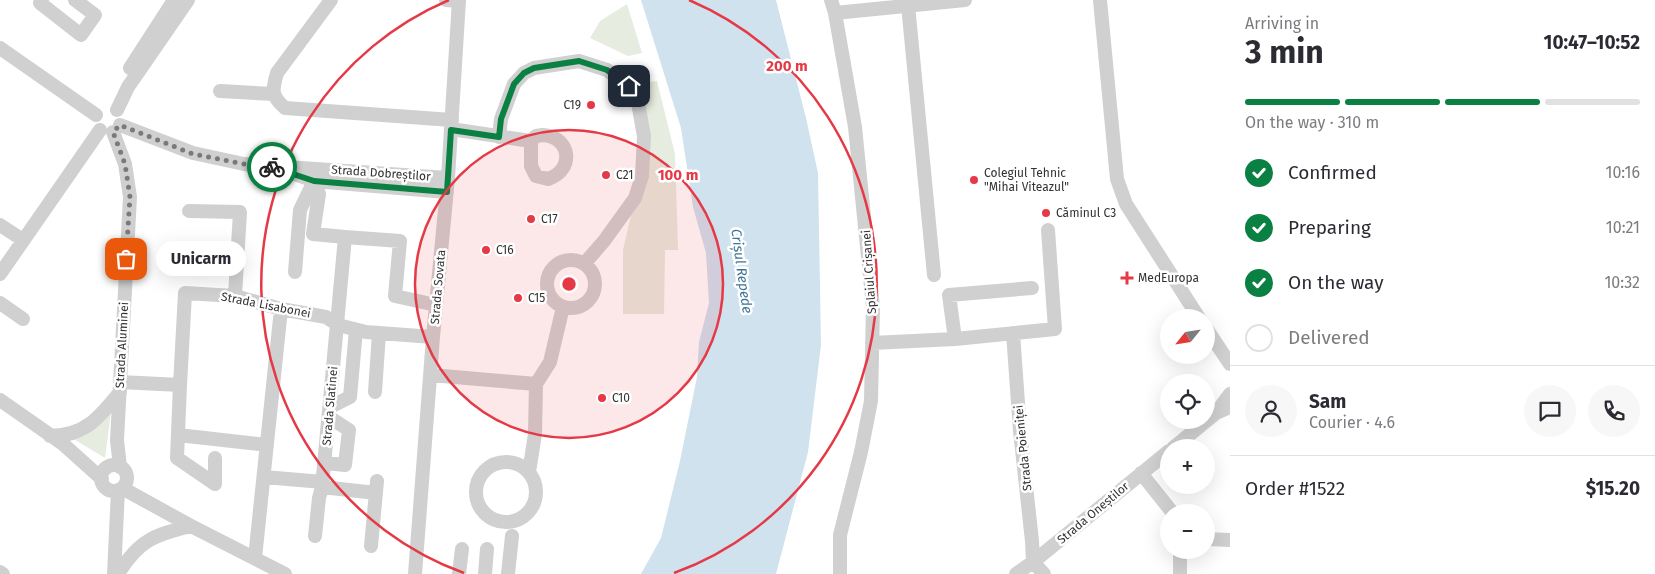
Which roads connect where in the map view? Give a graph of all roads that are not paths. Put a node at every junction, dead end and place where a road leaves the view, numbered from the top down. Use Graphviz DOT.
graph roads {
  1 [pos="42,0"];
  2 [pos="74,0"];
  3 [pos="174,0"];
  4 [pos="188,0"];
  5 [pos="331,0"];
  6 [pos="455,0"];
  7 [pos="965,0"];
  8 [pos="1100,0"];
  9 [pos="908,5"];
  10 [pos="833,7"];
  11 [pos="0,48"];
  12 [pos="220,91"];
  13 [pos="274,94"];
  14 [pos="113,109"];
  15 [pos="96,115"];
  16 [pos="451,125"];
  17 [pos="111,129"];
  18 [pos="499,137"];
  19 [pos="531,141"];
  20 [pos="314,174"];
  21 [pos="447,185"];
  22 [pos="189,211"];
  23 [pos="0,225"];
  24 [pos="1048,230"];
  25 [pos="345,237"];
  26 [pos="23,240"];
  27 [pos="584,264"];
  28 [pos="295,272"];
  29 [pos="0,274"];
  30 [pos="934,275"];
  31 [pos="1032,288"];
  32 [pos="234,296"];
  33 [pos="0,303"];
  34 [pos="436,305"];
  35 [pos="563,307"];
  36 [pos="281,309"];
  37 [pos="1193,309"];
  38 [pos="23,319"];
  39 [pos="338,325"];
  40 [pos="356,330"];
  41 [pos="379,333"];
  42 [pos="1013,333"];
  43 [pos="433,337"];
  44 [pos="955,339"];
  45 [pos="1215,342"];
  46 [pos="872,343"];
  47 [pos="1230,364"];
  48 [pos="431,375"];
  49 [pos="536,384"];
  50 [pos="180,385"];
  51 [pos="120,387"];
  52 [pos="375,392"];
  53 [pos="1230,394"];
  54 [pos="0,400"];
  55 [pos="1230,407"];
  56 [pos="330,412"];
  57 [pos="1216,414"];
  58 [pos="178,435"];
  59 [pos="50,436"];
  60 [pos="1184,439"];
  61 [pos="267,445"];
  62 [pos="215,458"];
  63 [pos="1160,458"];
  64 [pos="325,463"];
  65 [pos="529,472"];
  66 [pos="1140,473"];
  67 [pos="264,477"];
  68 [pos="114,478"];
  69 [pos="323,484"];
  70 [pos="1165,504"];
  71 [pos="186,524"];
  72 [pos="315,536"];
  73 [pos="512,536"];
  74 [pos="1215,539"];
  75 [pos="1230,540"];
  76 [pos="372,546"];
  77 [pos="462,548"];
  78 [pos="487,549"];
  79 [pos="255,558"];
  80 [pos="1180,559"];
  81 [pos="1033,562"];
  82 [pos="114,574"];
  83 [pos="118,574"];
  84 [pos="286,574"];
  85 [pos="415,574"];
  86 [pos="459,574"];
  87 [pos="485,574"];
  88 [pos="508,574"];
  89 [pos="840,574"];
  90 [pos="1016,574"];
  91 [pos="1044,574"];
  92 [pos="1180,574"];
  1 -- 2 [label="street"];
  3 -- 14 [label="street"];
  4 -- 14 [label="street"];
  5 -- 13 [label="street"];
  6 -- 16 [label="street, Strada Sovata"];
  7 -- 9 [label="street"];
  8 -- 37 [label="street"];
  9 -- 10 [label="street"];
  9 -- 30 [label="street"];
  10 -- 46 [label="street, Splaiul Crișanei"];
  11 -- 15 [label="street"];
  12 -- 13 [label="street"];
  13 -- 16 [label="street"];
  14 -- 15 [label="street"];
  14 -- 17 [label="street"];
  15 -- 17 [label="street"];
  16 -- 18 [label="street"];
  16 -- 21 [label="street, Strada Sovata"];
  17 -- 20 [label="street, Strada Dobreștilor"];
  17 -- 26 [label="street"];
  17 -- 51 [label="street, Strada Aluminei"];
  18 -- 19 [label="street"];
  18 -- 27 [label="street"];
  20 -- 21 [label="street, Strada Dobreștilor"];
  20 -- 25 [label="street"];
  20 -- 28 [label="street, Strada Dobreștilor"];
  21 -- 34 [label="street, Strada Sovata"];
  22 -- 32 [label="street"];
  23 -- 26 [label="street"];
  24 -- 42 [label="street"];
  25 -- 34 [label="street"];
  25 -- 39 [label="street, Strada Slatinei"];
  26 -- 29 [label="street"];
  27 -- 35 [label="street"];
  27 -- 35 [label="street"];
  31 -- 44 [label="street"];
  32 -- 36 [label="street, Strada Lisabonei"];
  32 -- 50 [label="street, Strada Lisabonei"];
  33 -- 38 [label="street"];
  34 -- 43 [label="street, Strada Sovata"];
  35 -- 49 [label="street"];
  36 -- 39 [label="street, Strada Lisabonei"];
  36 -- 61 [label="street"];
  39 -- 40 [label="street, Strada Lisabonei"];
  39 -- 56 [label="street, Strada Slatinei"];
  40 -- 41 [label="street, Strada Lisabonei"];
  40 -- 56 [label="street"];
  41 -- 43 [label="street, Strada Lisabonei"];
  41 -- 52 [label="street"];
  42 -- 44 [label="street"];
  42 -- 81 [label="street, Strada Poieniței"];
  43 -- 48 [label="street, Strada Sovata"];
  44 -- 46 [label="street"];
  45 -- 47 [label="street"];
  46 -- 89 [label="street, Splaiul Crișanei"];
  48 -- 49 [label="street"];
  48 -- 85 [label="street, Strada Sovata"];
  49 -- 65 [label="street"];
  50 -- 51 [label="street"];
  50 -- 58 [label="street"];
  51 -- 59 [label="street"];
  51 -- 68 [label="street, Strada Aluminei"];
  53 -- 57 [label="street"];
  54 -- 59 [label="street"];
  55 -- 57 [label="street"];
  56 -- 64 [label="street, Strada Slatinei"];
  56 -- 64 [label="street"];
  57 -- 60 [label="street"];
  58 -- 61 [label="street"];
  58 -- 62 [label="street"];
  59 -- 68 [label="street"];
  61 -- 67 [label="street"];
  63 -- 66 [label="street, Strada Oneștilor"];
  64 -- 69 [label="street, Strada Slatinei"];
  65 -- 65 [label="street"];
  66 -- 70 [label="street"];
  66 -- 81 [label="street, Strada Oneștilor"];
  67 -- 69 [label="street"];
  67 -- 79 [label="street"];
  68 -- 71 [label="street"];
  68 -- 82 [label="street, Strada Aluminei"];
  69 -- 72 [label="street, Strada Slatinei"];
  69 -- 76 [label="street"];
  71 -- 79 [label="street"];
  71 -- 83 [label="street"];
  73 -- 88 [label="street"];
  74 -- 75 [label="street"];
  77 -- 86 [label="street"];
  78 -- 87 [label="street"];
  79 -- 84 [label="street"];
  80 -- 92 [label="street"];
  81 -- 90 [label="street, Strada Oneștilor"];
  81 -- 91 [label="street"];
}
